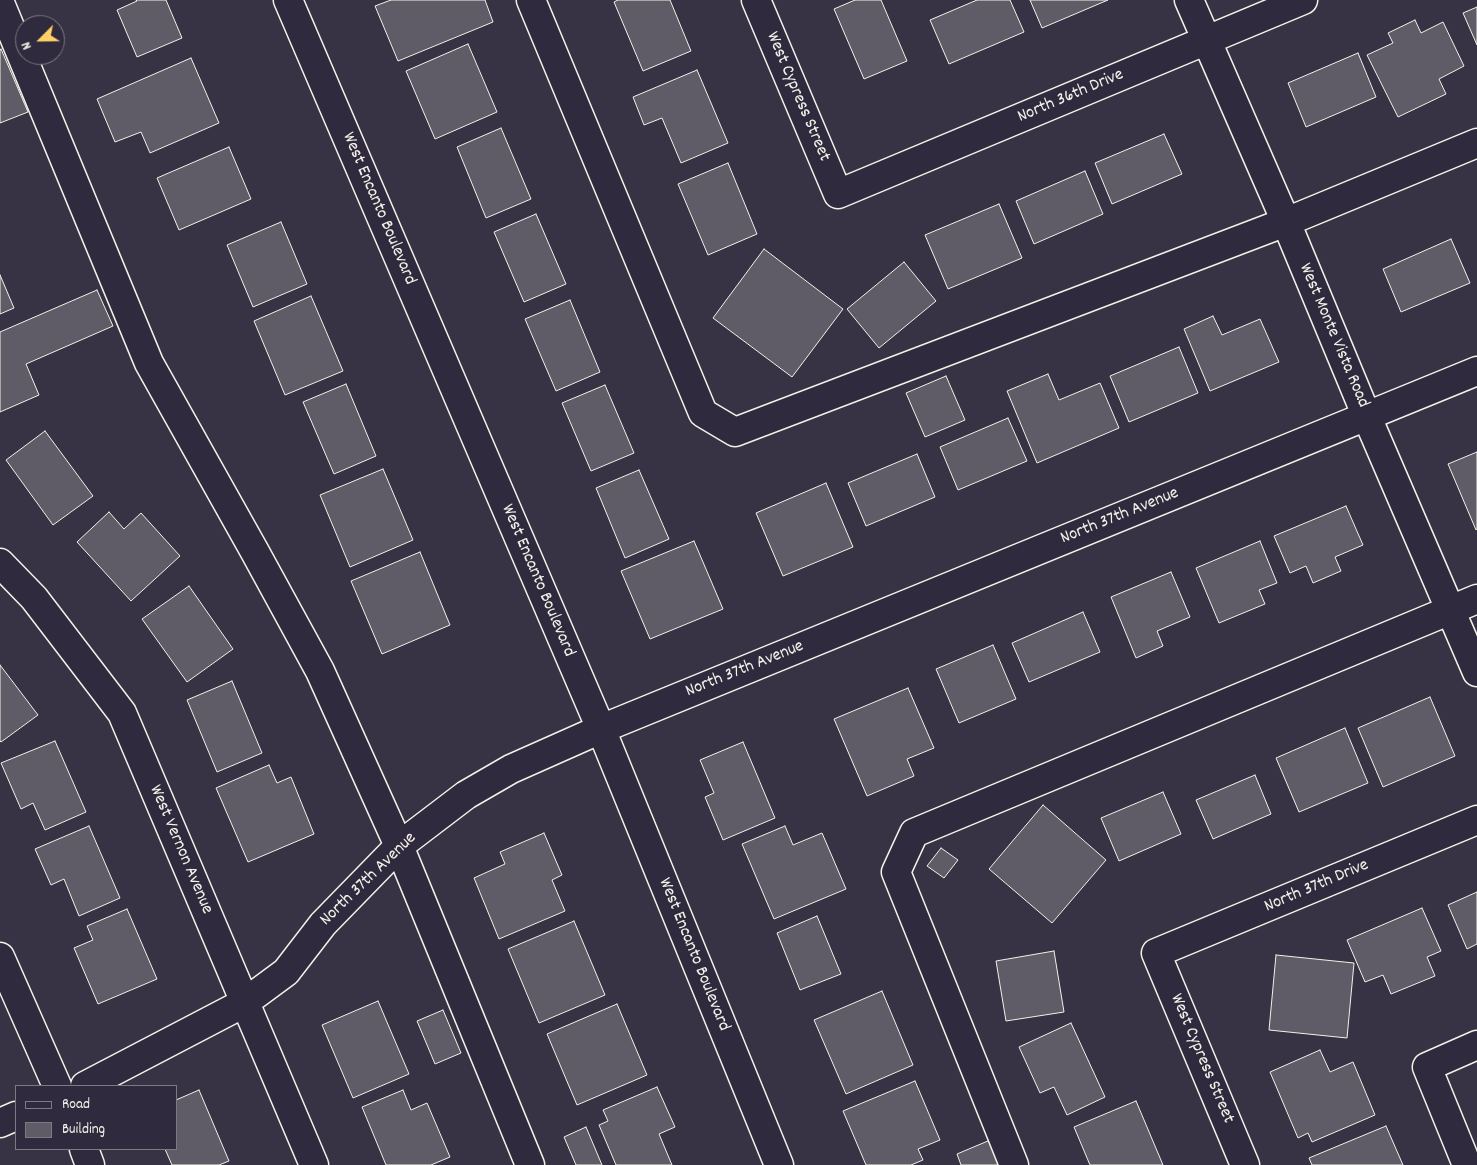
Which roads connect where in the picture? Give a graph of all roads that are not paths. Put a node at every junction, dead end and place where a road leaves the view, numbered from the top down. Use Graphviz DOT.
graph roads {
  1 [pos="288,0"];
  2 [pos="531,0"];
  3 [pos="756,0"];
  4 [pos="1189,0"];
  5 [pos="1303,0"];
  6 [pos="0,3"];
  7 [pos="1206,40"];
  8 [pos="1477,143"];
  9 [pos="838,194"];
  10 [pos="1286,222"];
  11 [pos="1477,371"];
  12 [pos="1367,417"];
  13 [pos="0,563"];
  14 [pos="1477,599"];
  15 [pos="1450,610"];
  16 [pos="1477,672"];
  17 [pos="601,729"];
  18 [pos="1477,820"];
  19 [pos="399,846"];
  20 [pos="1156,953"];
  21 [pos="0,957"];
  22 [pos="244,1003"];
  23 [pos="1477,1045"];
  24 [pos="57,1085"];
  25 [pos="87,1085"];
  26 [pos="15,1116"];
  27 [pos="0,1123"];
  28 [pos="84,1150"];
  29 [pos="90,1165"];
  30 [pos="314,1165"];
  31 [pos="530,1165"];
  32 [pos="779,1165"];
  33 [pos="1014,1165"];
  34 [pos="1245,1165"];
  35 [pos="1468,1165"];
  1 -- 17 [label="street, West Encanto Boulevard"];
  2 -- 10 [label="street"];
  3 -- 9 [label="street, West Cypress Street"];
  4 -- 7 [label="street, West Monte Vista Road"];
  5 -- 7 [label="street, North 36th Drive"];
  6 -- 19 [label="street"];
  7 -- 9 [label="street, North 36th Drive"];
  7 -- 10 [label="street, West Monte Vista Road"];
  8 -- 10 [label="street"];
  10 -- 12 [label="street, West Monte Vista Road"];
  11 -- 12 [label="street, North 37th Avenue"];
  12 -- 15 [label="street, West Monte Vista Road"];
  12 -- 17 [label="street, North 37th Avenue"];
  13 -- 22 [label="street, West Vernon Avenue"];
  14 -- 15 [label="street"];
  15 -- 16 [label="street, West Monte Vista Road"];
  15 -- 33 [label="street"];
  17 -- 19 [label="street, North 37th Avenue"];
  17 -- 32 [label="street, West Encanto Boulevard"];
  18 -- 20 [label="street, North 37th Drive"];
  19 -- 22 [label="street, North 37th Avenue"];
  19 -- 31 [label="street"];
  20 -- 34 [label="street, West Cypress Street"];
  21 -- 24 [label="street"];
  22 -- 25 [label="street, North 37th Avenue"];
  22 -- 30 [label="street, West Vernon Avenue"];
  23 -- 35 [label="street"];
  26 -- 27 [label="street"];
  28 -- 29 [label="street"];
}
